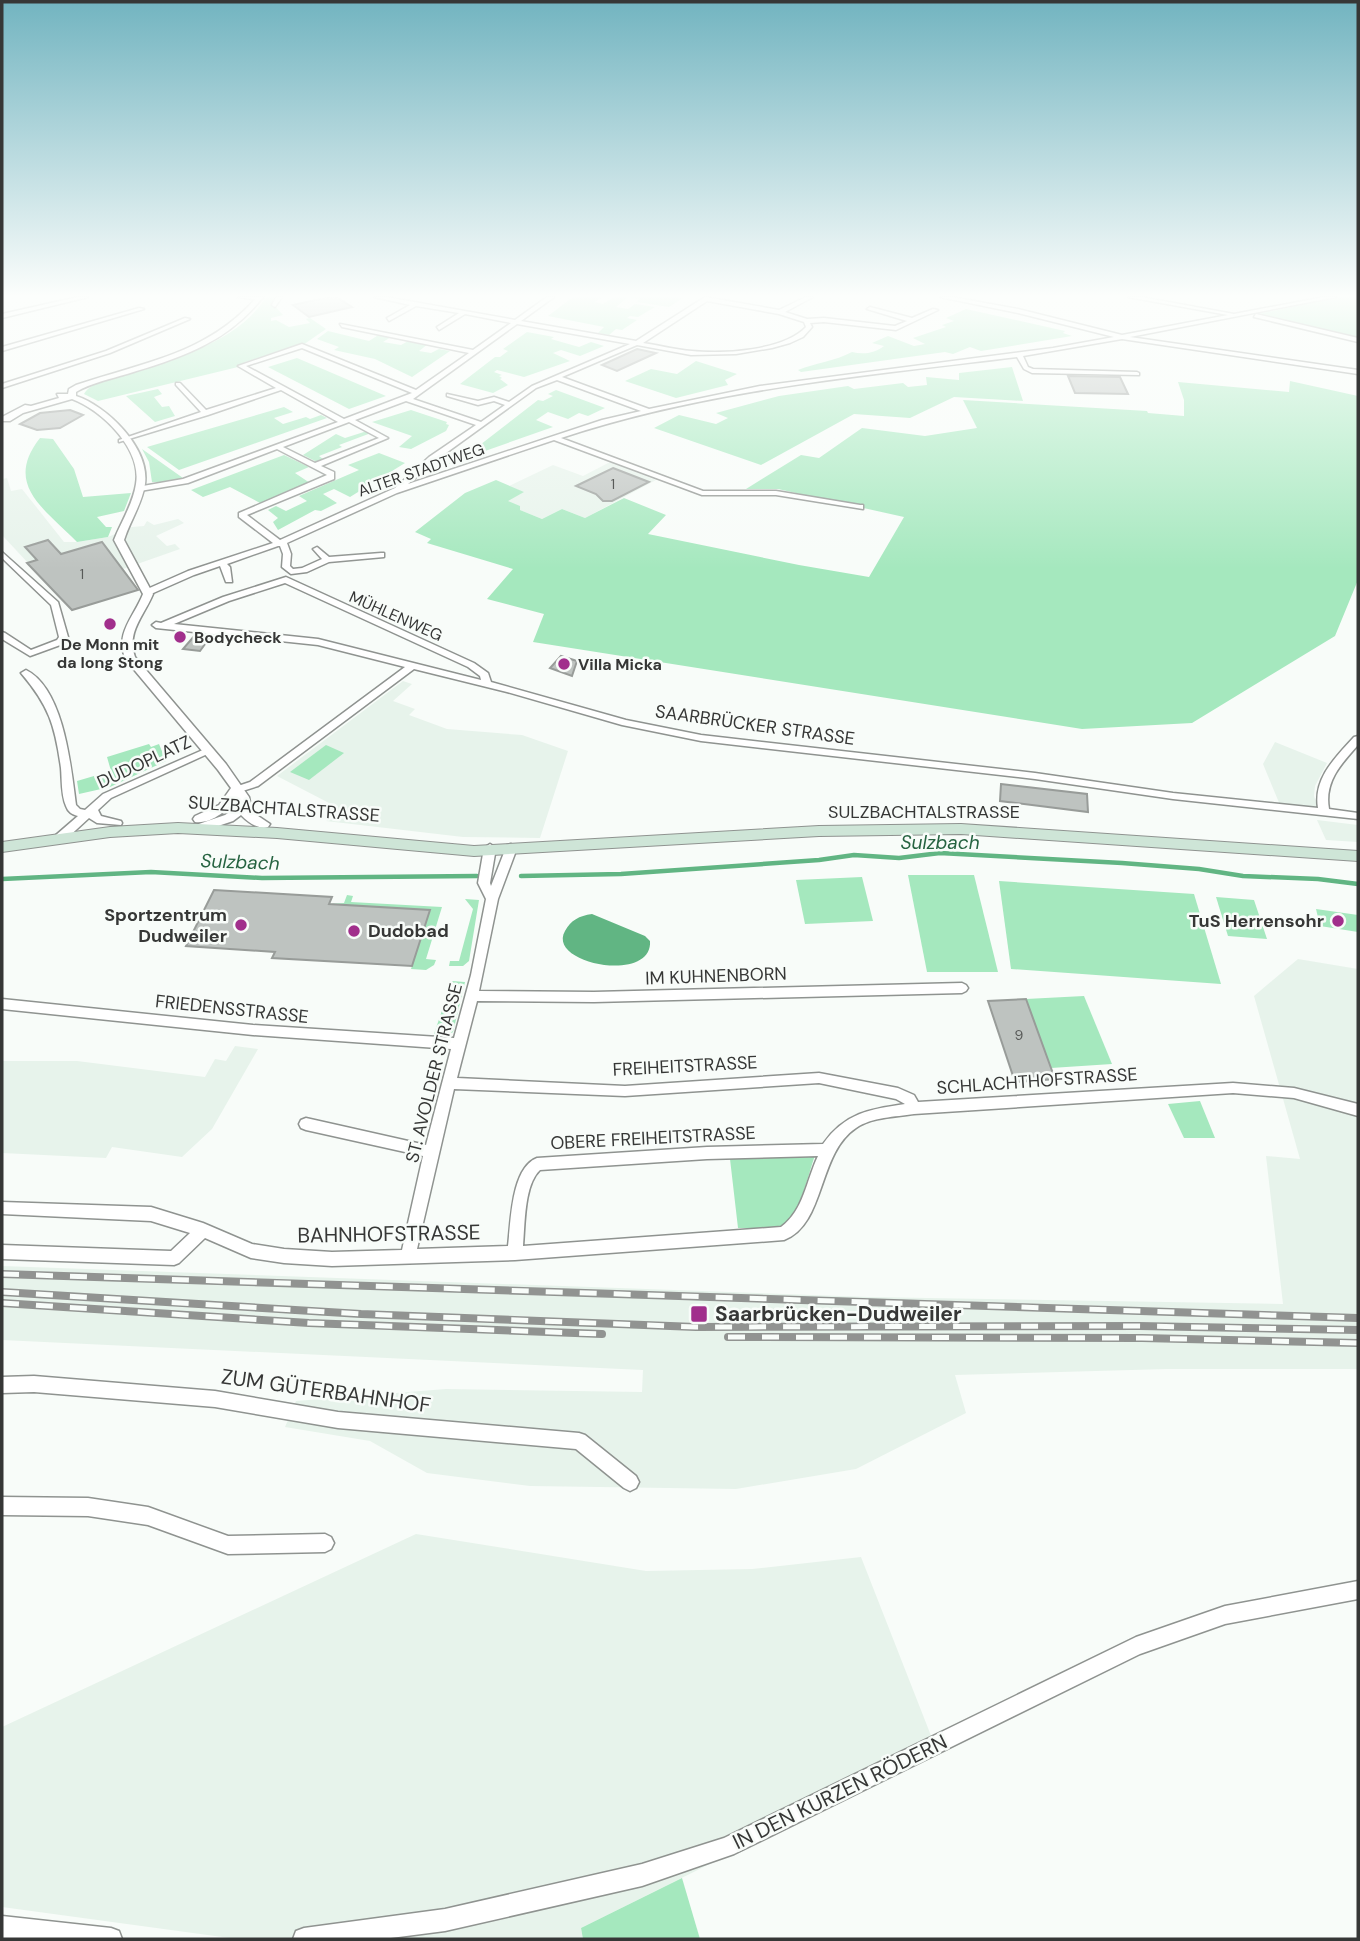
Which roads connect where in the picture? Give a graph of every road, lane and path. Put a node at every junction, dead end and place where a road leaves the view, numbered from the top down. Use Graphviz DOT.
graph roads {
  1 [pos="90,388"];
  2 [pos="181,388"];
  3 [pos="281,388"];
  4 [pos="402,388"];
  5 [pos="427,388"];
  6 [pos="533,388"];
  7 [pos="583,388"];
  8 [pos="764,388"];
  9 [pos="418,394"];
  10 [pos="449,395"];
  11 [pos="72,396"];
  12 [pos="407,399"];
  13 [pos="510,404"];
  14 [pos="647,412"];
  15 [pos="206,414"];
  16 [pos="3,420"];
  17 [pos="347,421"];
  18 [pos="481,424"];
  19 [pos="556,438"];
  20 [pos="125,440"];
  21 [pos="278,447"];
  22 [pos="315,466"];
  23 [pos="140,489"];
  24 [pos="394,491"];
  25 [pos="860,507"];
  26 [pos="281,543"];
  27 [pos="317,549"];
  28 [pos="2,554"];
  29 [pos="381,555"];
  30 [pos="327,560"];
  31 [pos="222,562"];
  32 [pos="230,583"];
  33 [pos="148,592"];
  34 [pos="235,596"];
  35 [pos="59,613"];
  36 [pos="2,635"];
  37 [pos="413,665"];
  38 [pos="26,673"];
  39 [pos="486,684"];
  40 [pos="1358,739"];
  41 [pos="208,751"];
  42 [pos="236,790"];
  43 [pos="245,807"];
  44 [pos="91,812"];
  45 [pos="1324,813"];
  46 [pos="1358,816"];
  47 [pos="227,819"];
  48 [pos="264,824"];
  49 [pos="198,825"];
  50 [pos="113,828"];
  51 [pos="63,835"];
  52 [pos="483,846"];
  53 [pos="2,847"];
  54 [pos="511,848"];
  55 [pos="1358,856"];
  56 [pos="492,899"];
  57 [pos="962,988"];
  58 [pos="471,996"];
  59 [pos="2,1004"];
  60 [pos="460,1044"];
  61 [pos="450,1083"];
  62 [pos="914,1108"];
  63 [pos="1358,1110"];
  64 [pos="306,1124"];
  65 [pos="825,1150"];
  66 [pos="431,1152"];
  67 [pos="2,1208"];
  68 [pos="203,1230"];
  69 [pos="784,1233"];
  70 [pos="2,1252"];
  71 [pos="515,1253"];
  72 [pos="408,1255"];
  73 [pos="2,1385"];
  74 [pos="629,1482"];
  75 [pos="2,1506"];
  76 [pos="325,1543"];
  77 [pos="1358,1590"];
  78 [pos="2,1927"];
  79 [pos="111,1939"];
  80 [pos="304,1939"];
  1 -- 11 [label="street"];
  2 -- 15 [label="street"];
  3 -- 15 [label="street"];
  3 -- 17 [label="street"];
  4 -- 9 [label="street"];
  5 -- 9 [label="street"];
  6 -- 13 [label="street"];
  7 -- 14 [label="street"];
  8 -- 14 [label="street, ALTER STADTWEG"];
  9 -- 12 [label="street"];
  10 -- 13 [label="street"];
  11 -- 16 [label="street"];
  11 -- 20 [label="street"];
  12 -- 17 [label="street"];
  12 -- 18 [label="street"];
  13 -- 18 [label="street"];
  14 -- 19 [label="street, ALTER STADTWEG"];
  15 -- 20 [label="street"];
  17 -- 21 [label="street"];
  17 -- 22 [label="street"];
  18 -- 24 [label="street"];
  19 -- 24 [label="street, ALTER STADTWEG"];
  19 -- 25 [label="street"];
  20 -- 23 [label="street"];
  21 -- 22 [label="street"];
  21 -- 23 [label="street"];
  22 -- 26 [label="street"];
  23 -- 33 [label="street"];
  24 -- 26 [label="street, ALTER STADTWEG"];
  26 -- 30 [label="street"];
  26 -- 31 [label="street, ALTER STADTWEG"];
  27 -- 30 [label="street"];
  28 -- 35 [label="street"];
  29 -- 30 [label="street"];
  31 -- 32 [label="street"];
  31 -- 33 [label="street, ALTER STADTWEG"];
  32 -- 34 [label="street"];
  33 -- 41 [label="street"];
  34 -- 37 [label="street, SAARBRÜCKER STRASSE"];
  34 -- 39 [label="street, MÜHLENWEG"];
  35 -- 36 [label="street"];
  37 -- 39 [label="street, SAARBRÜCKER STRASSE"];
  37 -- 42 [label="street"];
  38 -- 44 [label="street"];
  39 -- 45 [label="street, SAARBRÜCKER STRASSE"];
  40 -- 45 [label="street"];
  41 -- 42 [label="street"];
  41 -- 44 [label="street, DUDOPLATZ"];
  42 -- 43 [label="street"];
  42 -- 47 [label="street"];
  43 -- 47 [label="street"];
  43 -- 48 [label="street"];
  44 -- 50 [label="street"];
  44 -- 51 [label="street"];
  45 -- 46 [label="street, SAARBRÜCKER STRASSE"];
  47 -- 48 [label="main road, SULZBACHTALSTRASSE"];
  47 -- 49 [label="main road, SULZBACHTALSTRASSE"];
  47 -- 49 [label="street"];
  47 -- 52 [label="main road, SULZBACHTALSTRASSE"];
  48 -- 52 [label="main road, SULZBACHTALSTRASSE"];
  49 -- 50 [label="main road, SULZBACHTALSTRASSE"];
  50 -- 51 [label="main road, SULZBACHTALSTRASSE"];
  51 -- 53 [label="main road, SULZBACHTALSTRASSE"];
  52 -- 54 [label="main road, SULZBACHTALSTRASSE"];
  52 -- 56 [label="street, ST. AVOLDER STRASSE"];
  54 -- 55 [label="main road, SULZBACHTALSTRASSE"];
  54 -- 56 [label="street, ST. AVOLDER STRASSE"];
  56 -- 58 [label="street, ST. AVOLDER STRASSE"];
  57 -- 58 [label="street, IM KUHNENBORN"];
  58 -- 60 [label="street, ST. AVOLDER STRASSE"];
  59 -- 60 [label="street, FRIEDENSSTRASSE"];
  60 -- 61 [label="street, ST. AVOLDER STRASSE"];
  61 -- 62 [label="street, FREIHEITSTRASSE"];
  61 -- 66 [label="street, ST. AVOLDER STRASSE"];
  62 -- 63 [label="street, SCHLACHTHOFSTRASSE"];
  62 -- 65 [label="street, SCHLACHTHOFSTRASSE"];
  64 -- 66 [label="street"];
  65 -- 69 [label="street, SCHLACHTHOFSTRASSE"];
  65 -- 71 [label="street, OBERE FREIHEITSTRASSE"];
  66 -- 72 [label="street, ST. AVOLDER STRASSE"];
  67 -- 68 [label="street, BAHNHOFSTRASSE"];
  68 -- 70 [label="street"];
  68 -- 72 [label="street, BAHNHOFSTRASSE"];
  69 -- 71 [label="street, BAHNHOFSTRASSE"];
  71 -- 72 [label="street, BAHNHOFSTRASSE"];
  73 -- 74 [label="street, ZUM GÜTERBAHNHOF"];
  75 -- 76 [label="street"];
  77 -- 80 [label="street, IN DEN KURZEN RÖDERN"];
  78 -- 79 [label="street"];
}
